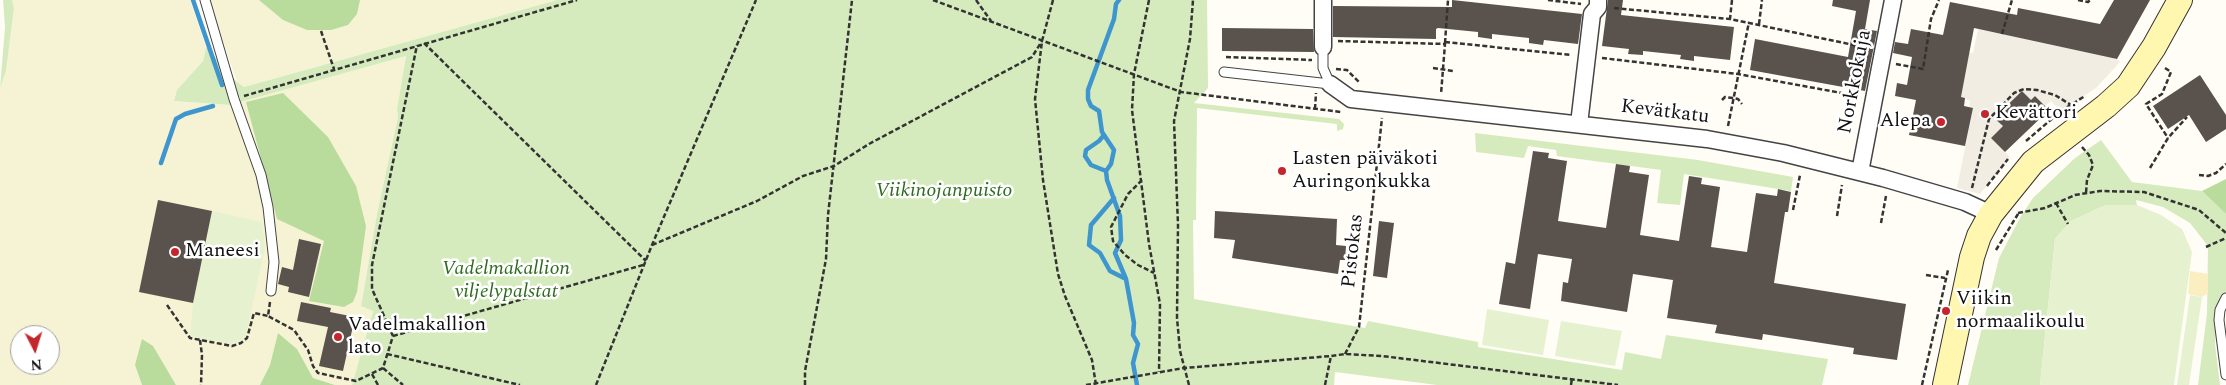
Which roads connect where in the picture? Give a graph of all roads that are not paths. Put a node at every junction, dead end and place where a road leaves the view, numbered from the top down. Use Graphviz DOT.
graph roads {
  1 [pos="205,0"];
  2 [pos="1323,0"];
  3 [pos="1893,0"];
  4 [pos="2180,0"];
  5 [pos="1598,3"];
  6 [pos="1323,49"];
  7 [pos="1224,72"];
  8 [pos="1330,84"];
  9 [pos="1579,124"];
  10 [pos="1860,172"];
  11 [pos="1991,214"];
  12 [pos="271,291"];
  13 [pos="2226,298"];
  14 [pos="2226,374"];
  15 [pos="1945,385"];
  1 -- 12 [label="lane"];
  2 -- 6 [label="street"];
  3 -- 10 [label="street, Norkkokuja"];
  4 -- 11 [label="street"];
  5 -- 9 [label="street"];
  6 -- 8 [label="lane"];
  7 -- 8 [label="lane"];
  8 -- 9 [label="street, Kevätkatu"];
  9 -- 10 [label="street, Kevätkatu"];
  10 -- 11 [label="street, Kevätkatu"];
  11 -- 15 [label="street"];
  13 -- 14 [label="lane"];
}
